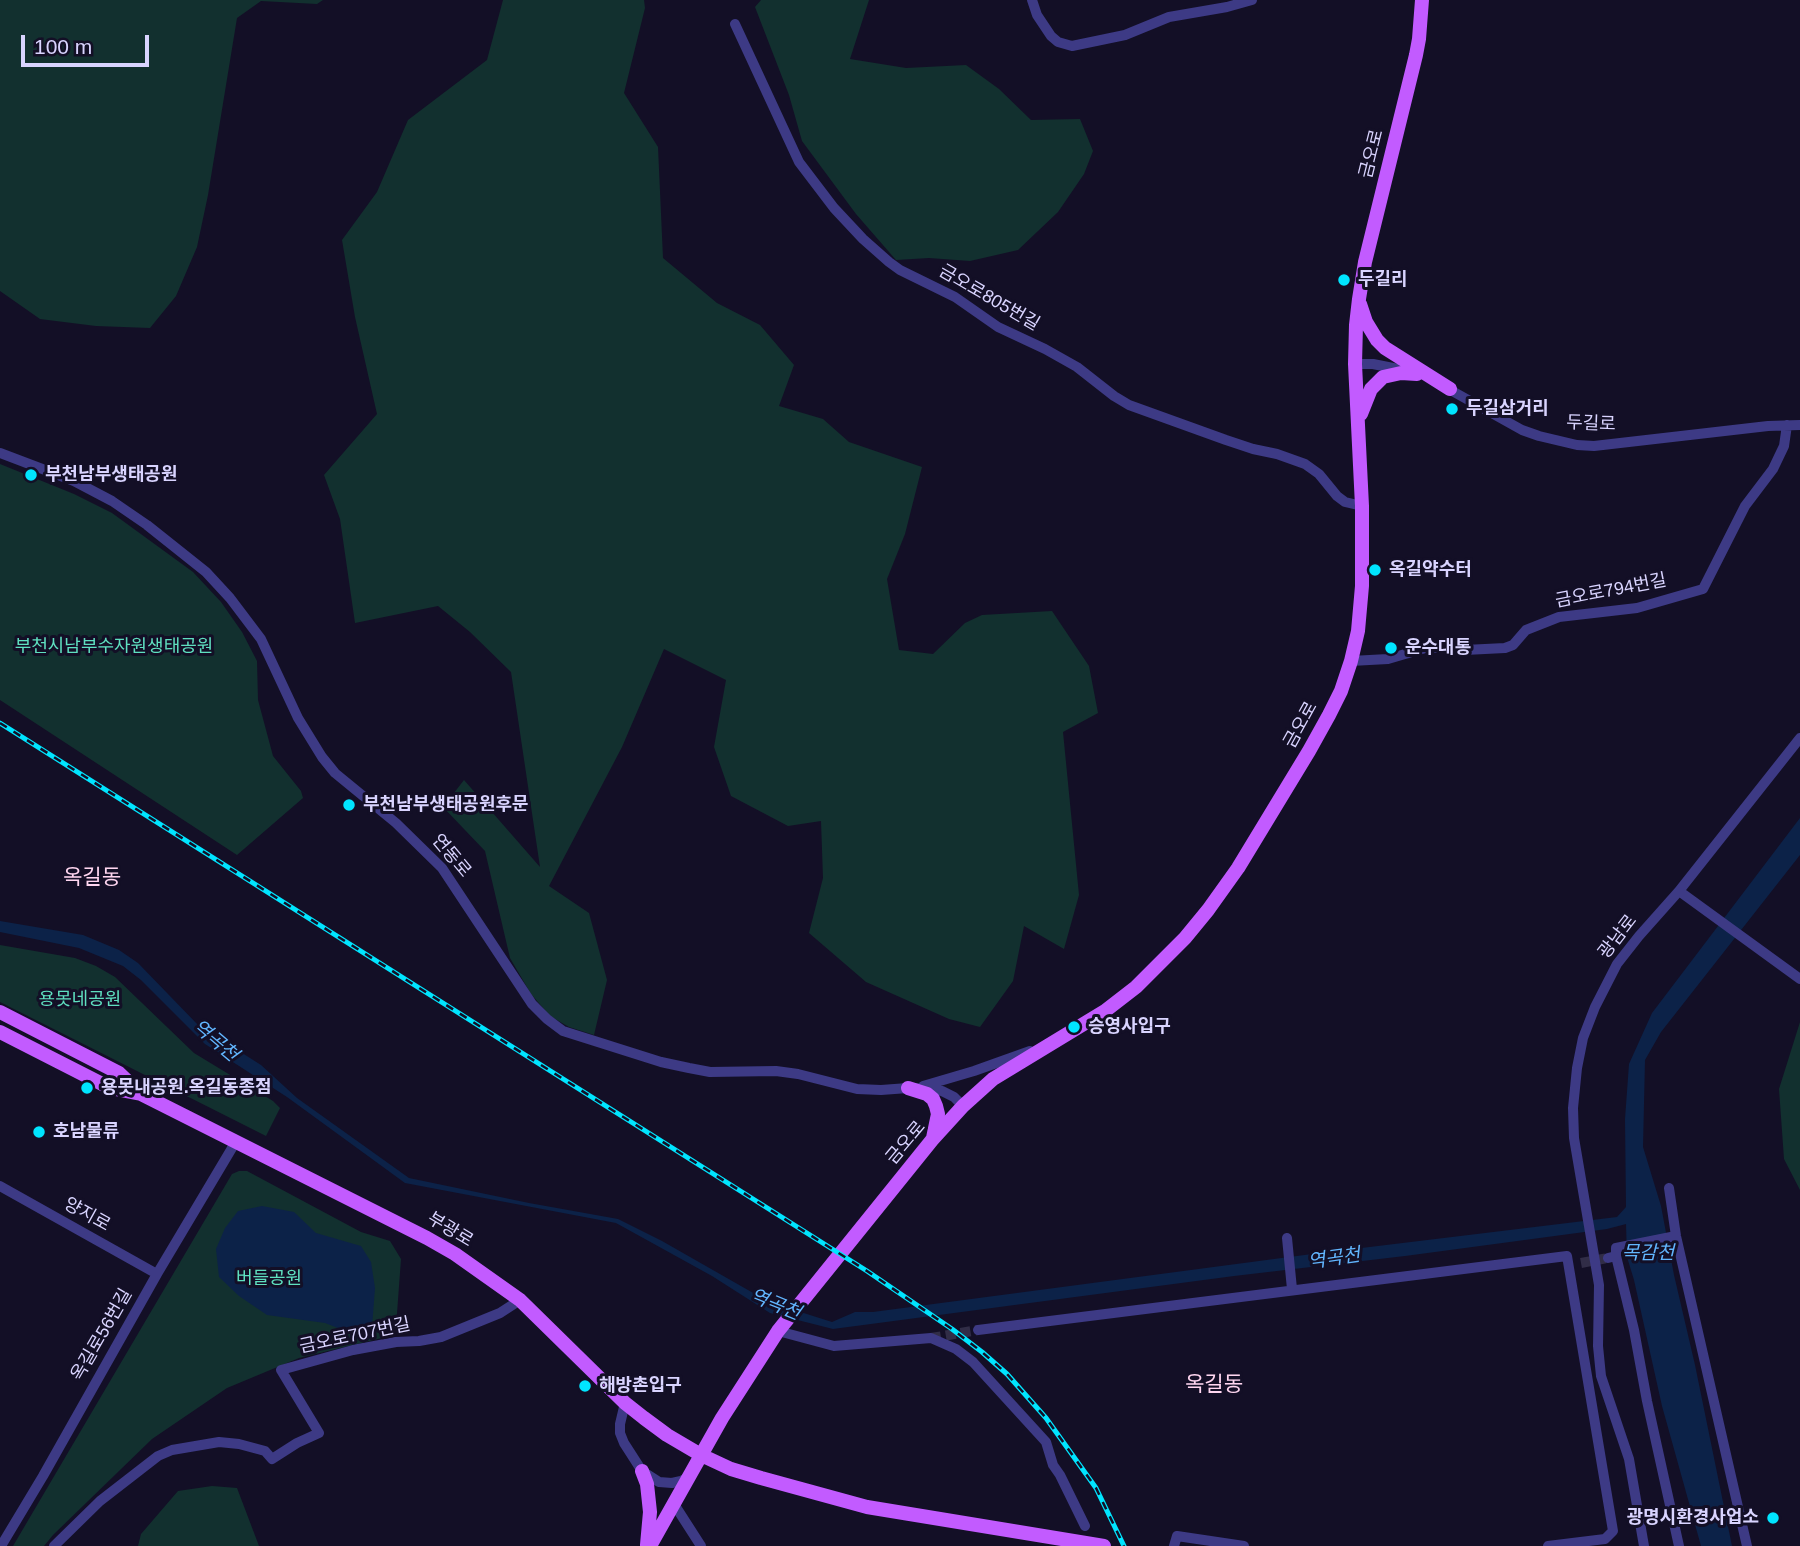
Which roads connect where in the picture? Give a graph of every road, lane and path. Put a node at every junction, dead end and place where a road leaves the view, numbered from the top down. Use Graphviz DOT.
graph roads {
  1 [pos="1032,0"];
  2 [pos="1252,0"];
  3 [pos="1422,0"];
  4 [pos="735,24"];
  5 [pos="1359,299"];
  6 [pos="1355,364"];
  7 [pos="1417,374"];
  8 [pos="1450,389"];
  9 [pos="1358,422"];
  10 [pos="1787,425"];
  11 [pos="1800,425"];
  12 [pos="0,453"];
  13 [pos="1362,506"];
  14 [pos="1351,661"];
  15 [pos="1800,738"];
  16 [pos="1679,891"];
  17 [pos="1800,979"];
  18 [pos="0,1012"];
  19 [pos="0,1032"];
  20 [pos="1050,1045"];
  21 [pos="908,1088"];
  22 [pos="141,1094"];
  23 [pos="963,1106"];
  24 [pos="932,1140"];
  25 [pos="235,1143"];
  26 [pos="0,1186"];
  27 [pos="1669,1188"];
  28 [pos="1676,1236"];
  29 [pos="1287,1238"];
  30 [pos="1581,1263"];
  31 [pos="1568,1265"];
  32 [pos="157,1274"];
  33 [pos="1292,1289"];
  34 [pos="520,1300"];
  35 [pos="780,1329"];
  36 [pos="978,1330"];
  37 [pos="625,1403"];
  38 [pos="701,1455"];
  39 [pos="642,1471"];
  40 [pos="690,1476"];
  41 [pos="674,1504"];
  42 [pos="1085,1526"];
  43 [pos="1,1546"];
  44 [pos="54,1546"];
  45 [pos="649,1546"];
  46 [pos="701,1546"];
  47 [pos="1104,1546"];
  48 [pos="1174,1546"];
  49 [pos="1244,1546"];
  50 [pos="1548,1546"];
  51 [pos="1644,1546"];
  52 [pos="1679,1546"];
  53 [pos="1747,1546"];
  1 -- 2 [label="street"];
  3 -- 5 [label="main road, 금오로"];
  4 -- 13 [label="street, 금오로805번길"];
  5 -- 6 [label="main road, 금오로"];
  5 -- 8 [label="main road"];
  6 -- 7 [label="street, 두길로"];
  6 -- 9 [label="main road, 금오로"];
  7 -- 8 [label="street, 두길로"];
  7 -- 9 [label="main road"];
  8 -- 10 [label="street, 두길로"];
  9 -- 13 [label="main road, 금오로"];
  10 -- 11 [label="street, 두길로"];
  10 -- 14 [label="street, 금오로794번길"];
  12 -- 21 [label="street, 연동로"];
  13 -- 14 [label="main road, 금오로"];
  14 -- 20 [label="main road, 금오로"];
  15 -- 16 [label="street, 광남로"];
  16 -- 17 [label="street"];
  16 -- 51 [label="street, 광남로"];
  18 -- 22 [label="main road, 부광로"];
  19 -- 22 [label="main road, 부광로"];
  20 -- 21 [label="street"];
  20 -- 23 [label="main road, 금오로"];
  21 -- 23 [label="street, 연동로"];
  21 -- 24 [label="main road"];
  22 -- 25 [label="main road, 부광로"];
  23 -- 24 [label="main road, 금오로"];
  24 -- 35 [label="main road, 금오로"];
  25 -- 32 [label="street, 옥길로56번길"];
  25 -- 34 [label="main road, 부광로"];
  26 -- 32 [label="street, 양지로"];
  27 -- 28 [label="street"];
  28 -- 52 [label="street"];
  28 -- 53 [label="street"];
  29 -- 33 [label="street"];
  30 -- 31 [label="street"];
  31 -- 33 [label="street"];
  31 -- 50 [label="street"];
  32 -- 43 [label="street, 옥길로56번길"];
  33 -- 36 [label="street"];
  34 -- 37 [label="main road, 부광로"];
  34 -- 44 [label="street, 금오로707번길"];
  35 -- 38 [label="main road"];
  35 -- 42 [label="street"];
  37 -- 38 [label="main road, 부광로"];
  37 -- 39 [label="street"];
  38 -- 40 [label="main road"];
  38 -- 47 [label="main road, 부광로"];
  39 -- 40 [label="street"];
  39 -- 45 [label="main road"];
  40 -- 41 [label="main road"];
  41 -- 45 [label="main road"];
  41 -- 46 [label="street"];
  48 -- 49 [label="street"];
}
